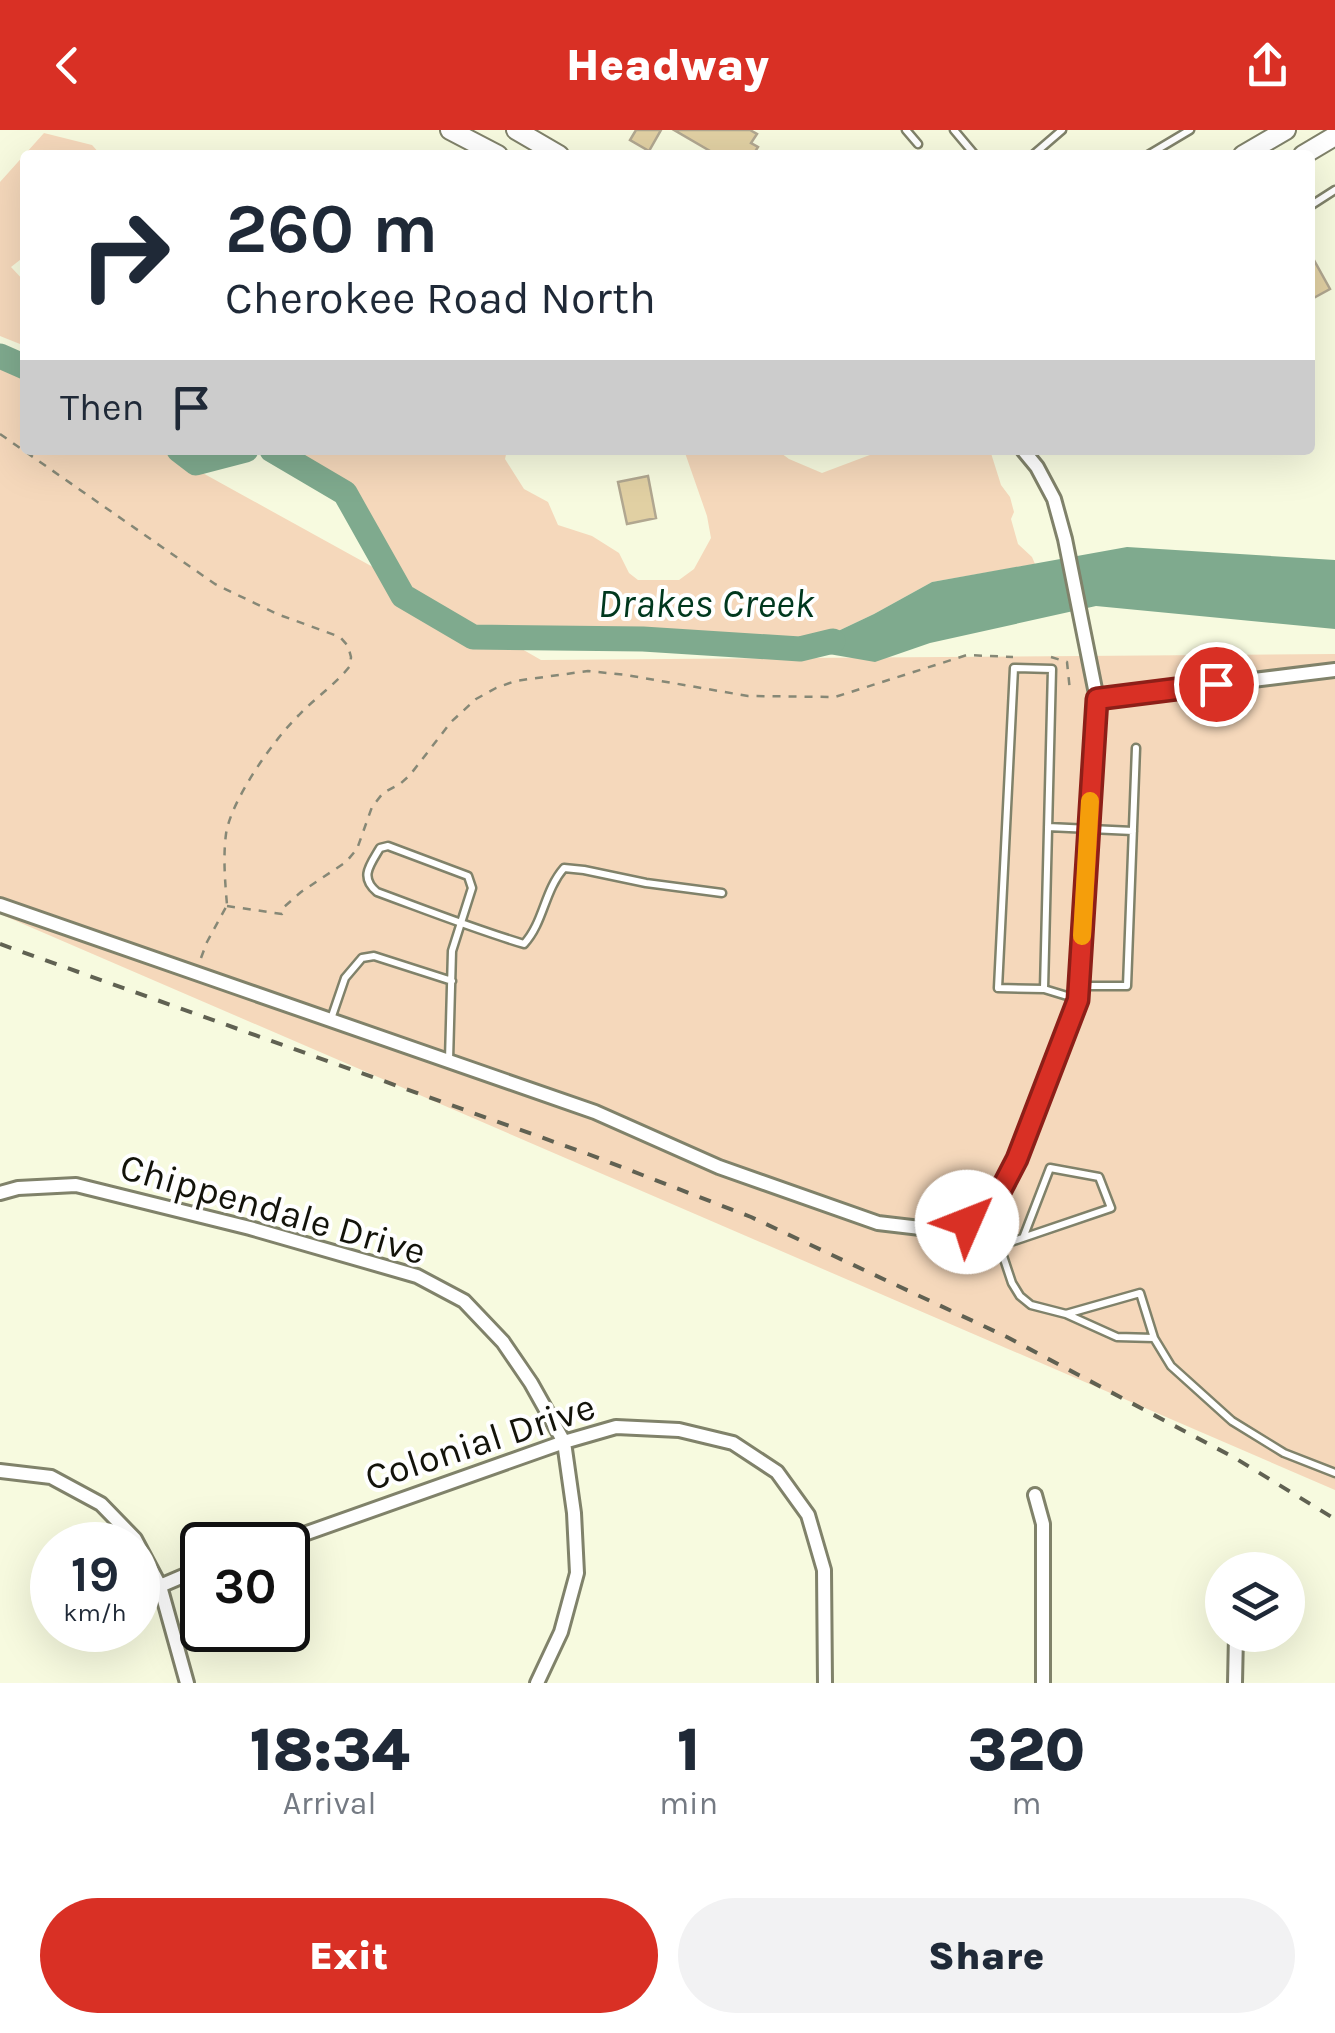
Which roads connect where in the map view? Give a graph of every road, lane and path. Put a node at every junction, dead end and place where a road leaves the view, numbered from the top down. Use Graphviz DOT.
graph roads {
  1 [pos="450,130"];
  2 [pos="516,130"];
  3 [pos="906,130"];
  4 [pos="954,130"];
  5 [pos="1062,130"];
  6 [pos="1190,130"];
  7 [pos="1286,130"];
  8 [pos="1334,134"];
  9 [pos="492,144"];
  10 [pos="918,144"];
  11 [pos="550,150"];
  12 [pos="971,150"];
  13 [pos="1039,150"];
  14 [pos="1156,150"];
  15 [pos="1252,150"];
  16 [pos="1310,150"];
  17 [pos="30,455"];
  18 [pos="1028,455"];
  19 [pos="1021,657"];
  20 [pos="1038,657"];
  21 [pos="1335,670"];
  22 [pos="1070,691"];
  23 [pos="1097,699"];
  24 [pos="1136,748"];
  25 [pos="1048,827"];
  26 [pos="1089,829"];
  27 [pos="1133,832"];
  28 [pos="722,893"];
  29 [pos="0,905"];
  30 [pos="227,906"];
  31 [pos="461,922"];
  32 [pos="200,974"];
  33 [pos="452,981"];
  34 [pos="1044,989"];
  35 [pos="1079,993"];
  36 [pos="330,1020"];
  37 [pos="449,1061"];
  38 [pos="0,1193"];
  39 [pos="989,1213"];
  40 [pos="1023,1238"];
  41 [pos="999,1246"];
  42 [pos="1066,1314"];
  43 [pos="1154,1338"];
  44 [pos="564,1442"];
  45 [pos="0,1471"];
  46 [pos="1335,1473"];
  47 [pos="1035,1496"];
  48 [pos="118,1522"];
  49 [pos="310,1532"];
  50 [pos="180,1577"];
  51 [pos="160,1586"];
  52 [pos="1236,1652"];
  53 [pos="187,1683"];
  54 [pos="537,1683"];
  55 [pos="825,1683"];
  56 [pos="1044,1683"];
  57 [pos="1235,1683"];
  1 -- 9 [label="main road"];
  2 -- 11 [label="main road"];
  3 -- 10 [label="lane"];
  4 -- 12 [label="lane"];
  5 -- 13 [label="lane"];
  6 -- 14 [label="lane"];
  7 -- 15 [label="main road"];
  8 -- 16 [label="main road"];
  17 -- 30 [label="path"];
  18 -- 23 [label="street"];
  19 -- 30 [label="path"];
  20 -- 22 [label="path"];
  21 -- 23 [label="street"];
  23 -- 26 [label="street"];
  24 -- 27 [label="lane"];
  25 -- 26 [label="lane"];
  25 -- 34 [label="lane"];
  25 -- 34 [label="lane"];
  26 -- 27 [label="lane"];
  26 -- 35 [label="street"];
  27 -- 35 [label="lane"];
  28 -- 31 [label="lane"];
  29 -- 32 [label="street"];
  30 -- 32 [label="path"];
  31 -- 31 [label="lane"];
  31 -- 33 [label="lane"];
  32 -- 36 [label="street"];
  33 -- 36 [label="lane"];
  33 -- 37 [label="lane"];
  34 -- 35 [label="lane"];
  35 -- 39 [label="street"];
  36 -- 37 [label="street"];
  37 -- 39 [label="street"];
  38 -- 44 [label="street, Chippendale Drive"];
  39 -- 41 [label="lane"];
  40 -- 40 [label="lane"];
  40 -- 41 [label="lane"];
  41 -- 42 [label="lane"];
  42 -- 43 [label="lane"];
  42 -- 43 [label="lane"];
  43 -- 46 [label="lane"];
  44 -- 49 [label="street, Colonial Drive"];
  44 -- 54 [label="street, Chippendale Drive"];
  44 -- 55 [label="street, Colonial Drive"];
  45 -- 48 [label="street"];
  47 -- 56 [label="street"];
  50 -- 51 [label="street"];
  51 -- 53 [label="street"];
  52 -- 57 [label="street"];
}
